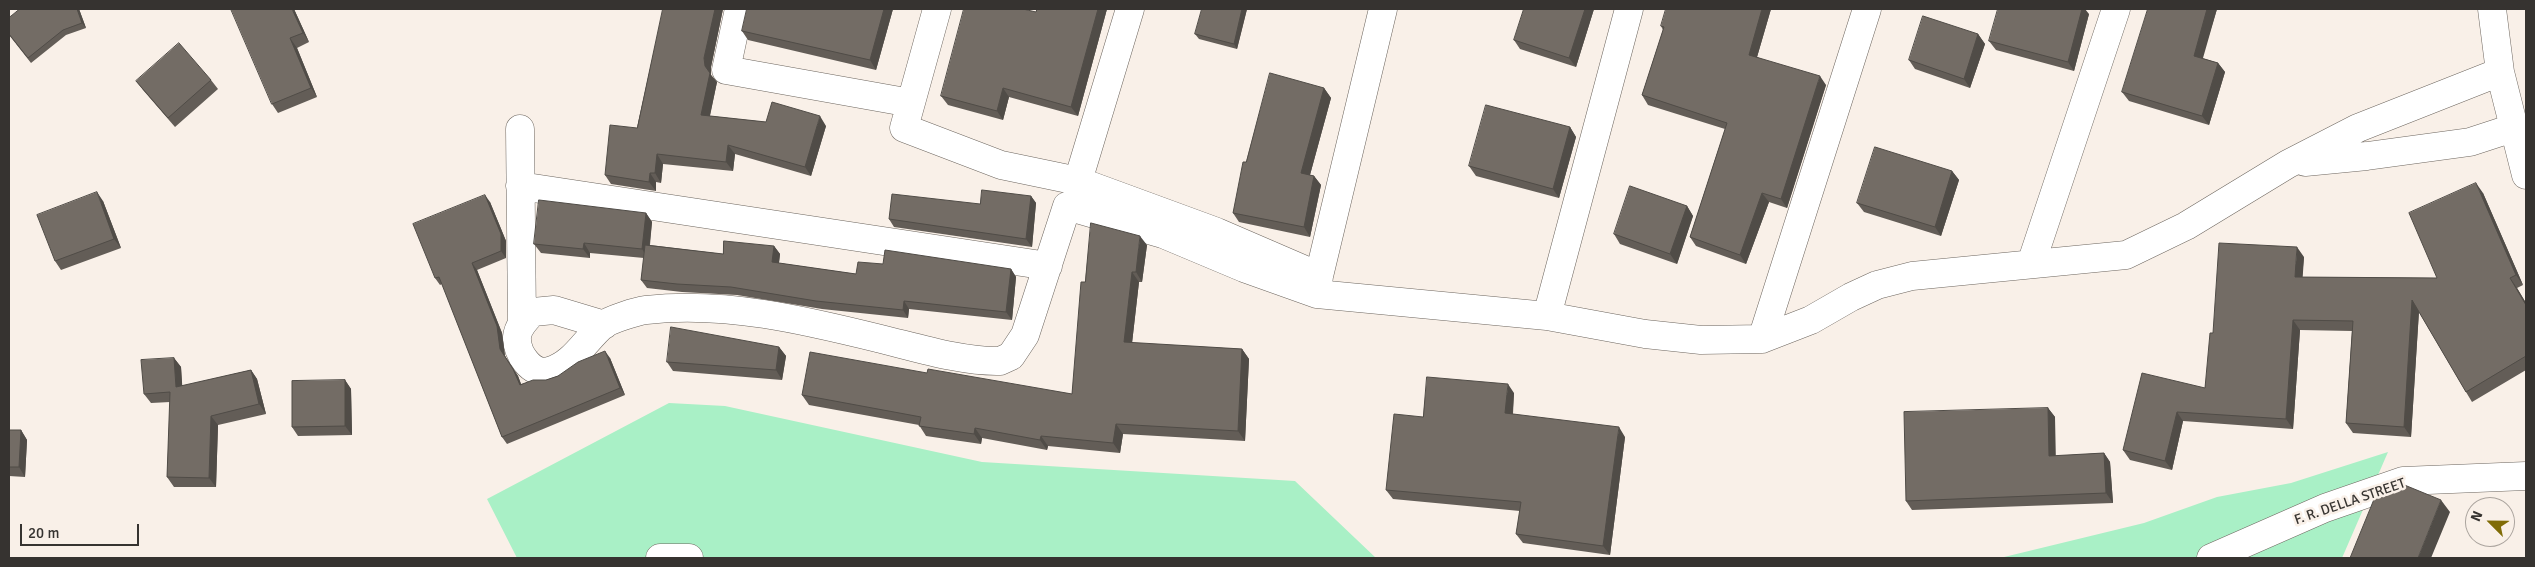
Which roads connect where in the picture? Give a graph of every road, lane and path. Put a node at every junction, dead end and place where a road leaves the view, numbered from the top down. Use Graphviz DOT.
graph roads {
  1 [pos="739,9"];
  2 [pos="937,9"];
  3 [pos="1130,9"];
  4 [pos="1383,9"];
  5 [pos="1629,9"];
  6 [pos="1867,9"];
  7 [pos="2116,9"];
  8 [pos="2492,9"];
  9 [pos="2500,72"];
  10 [pos="911,103"];
  11 [pos="2516,127"];
  12 [pos="520,129"];
  13 [pos="2288,164"];
  14 [pos="2526,174"];
  15 [pos="1078,181"];
  16 [pos="520,186"];
  17 [pos="2031,264"];
  18 [pos="1048,266"];
  19 [pos="1318,285"];
  20 [pos="1547,316"];
  21 [pos="522,322"];
  22 [pos="604,325"];
  23 [pos="1762,339"];
  24 [pos="2526,476"];
  25 [pos="660,558"];
  26 [pos="689,558"];
  27 [pos="2211,558"];
  1 -- 10 [label="street"];
  2 -- 10 [label="street"];
  3 -- 15 [label="street"];
  4 -- 19 [label="street"];
  5 -- 20 [label="street"];
  6 -- 23 [label="street"];
  7 -- 17 [label="street"];
  8 -- 9 [label="street"];
  9 -- 11 [label="street"];
  9 -- 13 [label="street"];
  10 -- 15 [label="street"];
  11 -- 13 [label="street"];
  11 -- 14 [label="street"];
  12 -- 16 [label="street"];
  13 -- 17 [label="street"];
  15 -- 19 [label="street"];
  16 -- 18 [label="street"];
  16 -- 21 [label="street"];
  17 -- 23 [label="street"];
  18 -- 19 [label="street"];
  18 -- 22 [label="street"];
  19 -- 20 [label="street"];
  20 -- 23 [label="street"];
  21 -- 22 [label="street"];
  21 -- 22 [label="street"];
  24 -- 27 [label="street, F. R. DELLA STREET"];
  25 -- 26 [label="street"];
}
